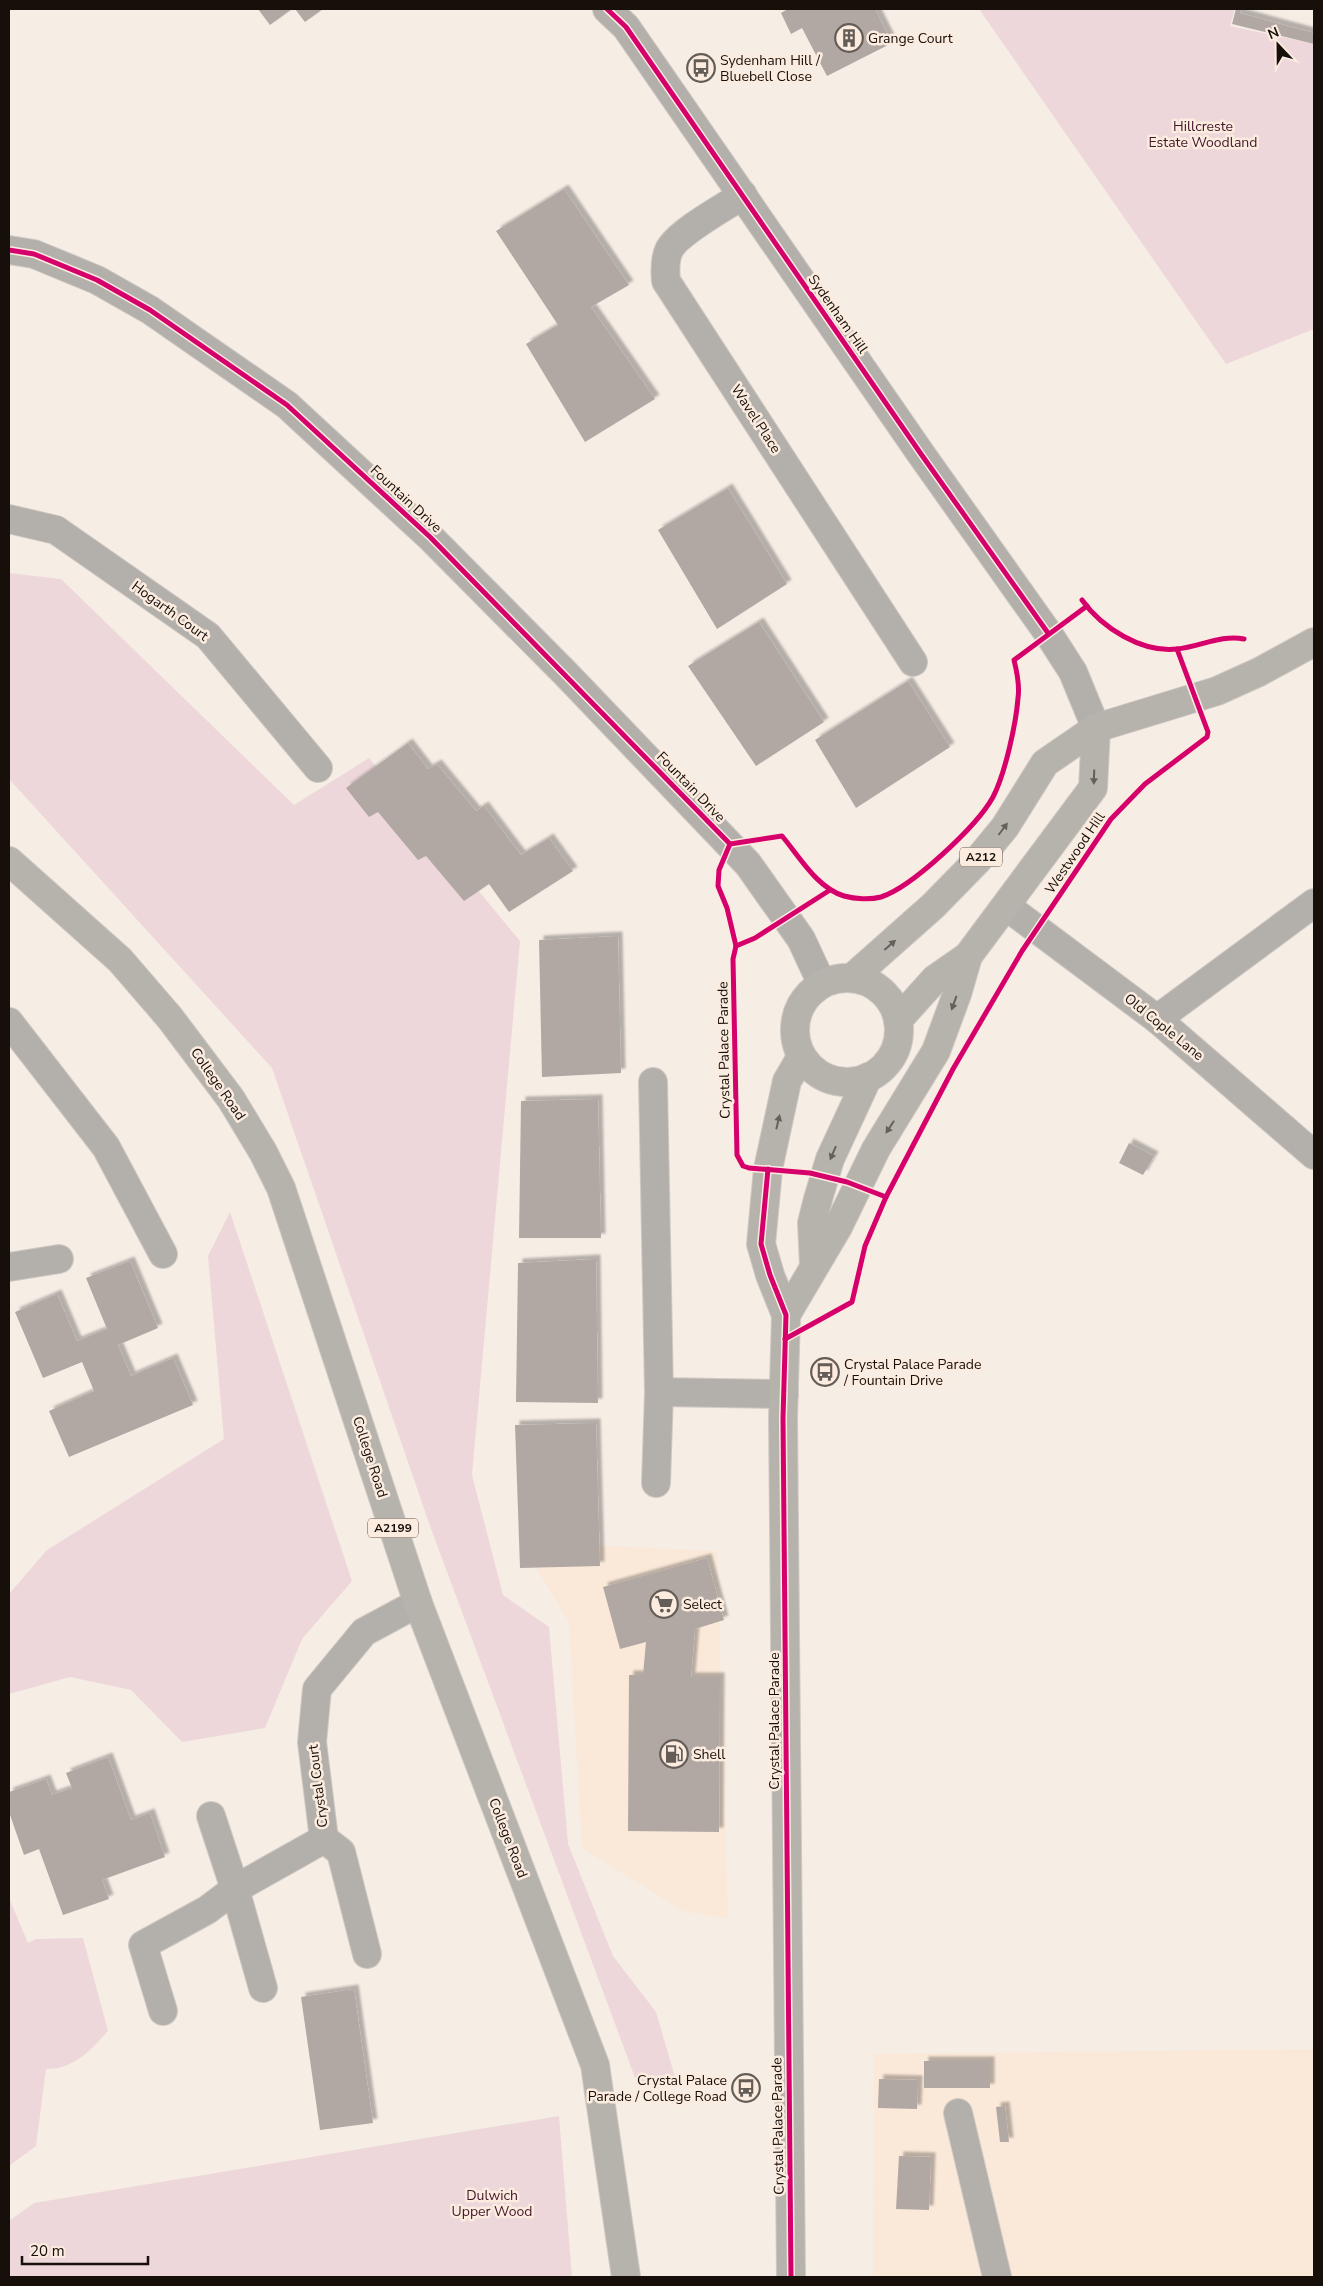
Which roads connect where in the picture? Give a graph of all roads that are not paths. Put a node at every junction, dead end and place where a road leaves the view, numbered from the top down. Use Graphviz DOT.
graph roads {
  1 [pos="607,9"];
  2 [pos="743,195"];
  3 [pos="9,250"];
  4 [pos="9,519"];
  5 [pos="1314,642"];
  6 [pos="912,662"];
  7 [pos="1096,728"];
  8 [pos="318,768"];
  9 [pos="9,861"];
  10 [pos="1314,903"];
  11 [pos="1006,906"];
  12 [pos="968,956"];
  13 [pos="853,977"];
  14 [pos="822,984"];
  15 [pos="1157,1019"];
  16 [pos="898,1020"];
  17 [pos="9,1022"];
  18 [pos="802,1057"];
  19 [pos="868,1077"];
  20 [pos="653,1082"];
  21 [pos="917,1086"];
  22 [pos="1314,1155"];
  23 [pos="163,1254"];
  24 [pos="59,1259"];
  25 [pos="814,1265"];
  26 [pos="9,1267"];
  27 [pos="786,1315"];
  28 [pos="659,1392"];
  29 [pos="784,1394"];
  30 [pos="656,1483"];
  31 [pos="418,1603"];
  32 [pos="211,1816"];
  33 [pos="324,1839"];
  34 [pos="235,1889"];
  35 [pos="367,1954"];
  36 [pos="264,1988"];
  37 [pos="163,2011"];
  38 [pos="958,2113"];
  39 [pos="626,2277"];
  40 [pos="791,2277"];
  41 [pos="996,2277"];
  1 -- 2 [label="street, Sydenham Hill"];
  2 -- 6 [label="street, Wavel Place"];
  2 -- 7 [label="street, Sydenham Hill"];
  3 -- 14 [label="street, Fountain Drive"];
  4 -- 8 [label="street, Hogarth Court"];
  5 -- 7 [label="main road, A212"];
  7 -- 11 [label="main road, Westwood Hill, one-way"];
  13 -- 7 [label="main road, A212, one-way"];
  9 -- 31 [label="main road, College Road / A2199"];
  10 -- 15 [label="street"];
  11 -- 12 [label="main road, Westwood Hill"];
  11 -- 15 [label="street, Old Cople Lane"];
  12 -- 16 [label="main road"];
  12 -- 21 [label="main road, Westwood Hill, one-way"];
  13 -- 14 [label="main road, A212"];
  13 -- 16 [label="main road"];
  14 -- 18 [label="main road"];
  15 -- 22 [label="street, Old Cople Lane"];
  16 -- 19 [label="main road"];
  17 -- 23 [label="street"];
  18 -- 19 [label="main road"];
  27 -- 18 [label="main road, Crystal Palace Parade, one-way"];
  19 -- 25 [label="main road, one-way"];
  20 -- 28 [label="street"];
  21 -- 25 [label="main road, Crystal Palace Parade, one-way"];
  24 -- 26 [label="street"];
  25 -- 27 [label="main road, Crystal Palace Parade"];
  27 -- 29 [label="main road, Crystal Palace Parade"];
  28 -- 29 [label="street"];
  28 -- 30 [label="street"];
  29 -- 40 [label="main road, Crystal Palace Parade"];
  31 -- 33 [label="street, Crystal Court"];
  31 -- 39 [label="main road, College Road / A2199"];
  32 -- 34 [label="street"];
  33 -- 34 [label="street, Crystal Court"];
  33 -- 35 [label="street, Crystal Court"];
  34 -- 36 [label="street"];
  34 -- 37 [label="street, Crystal Court"];
  38 -- 41 [label="street"];
}
